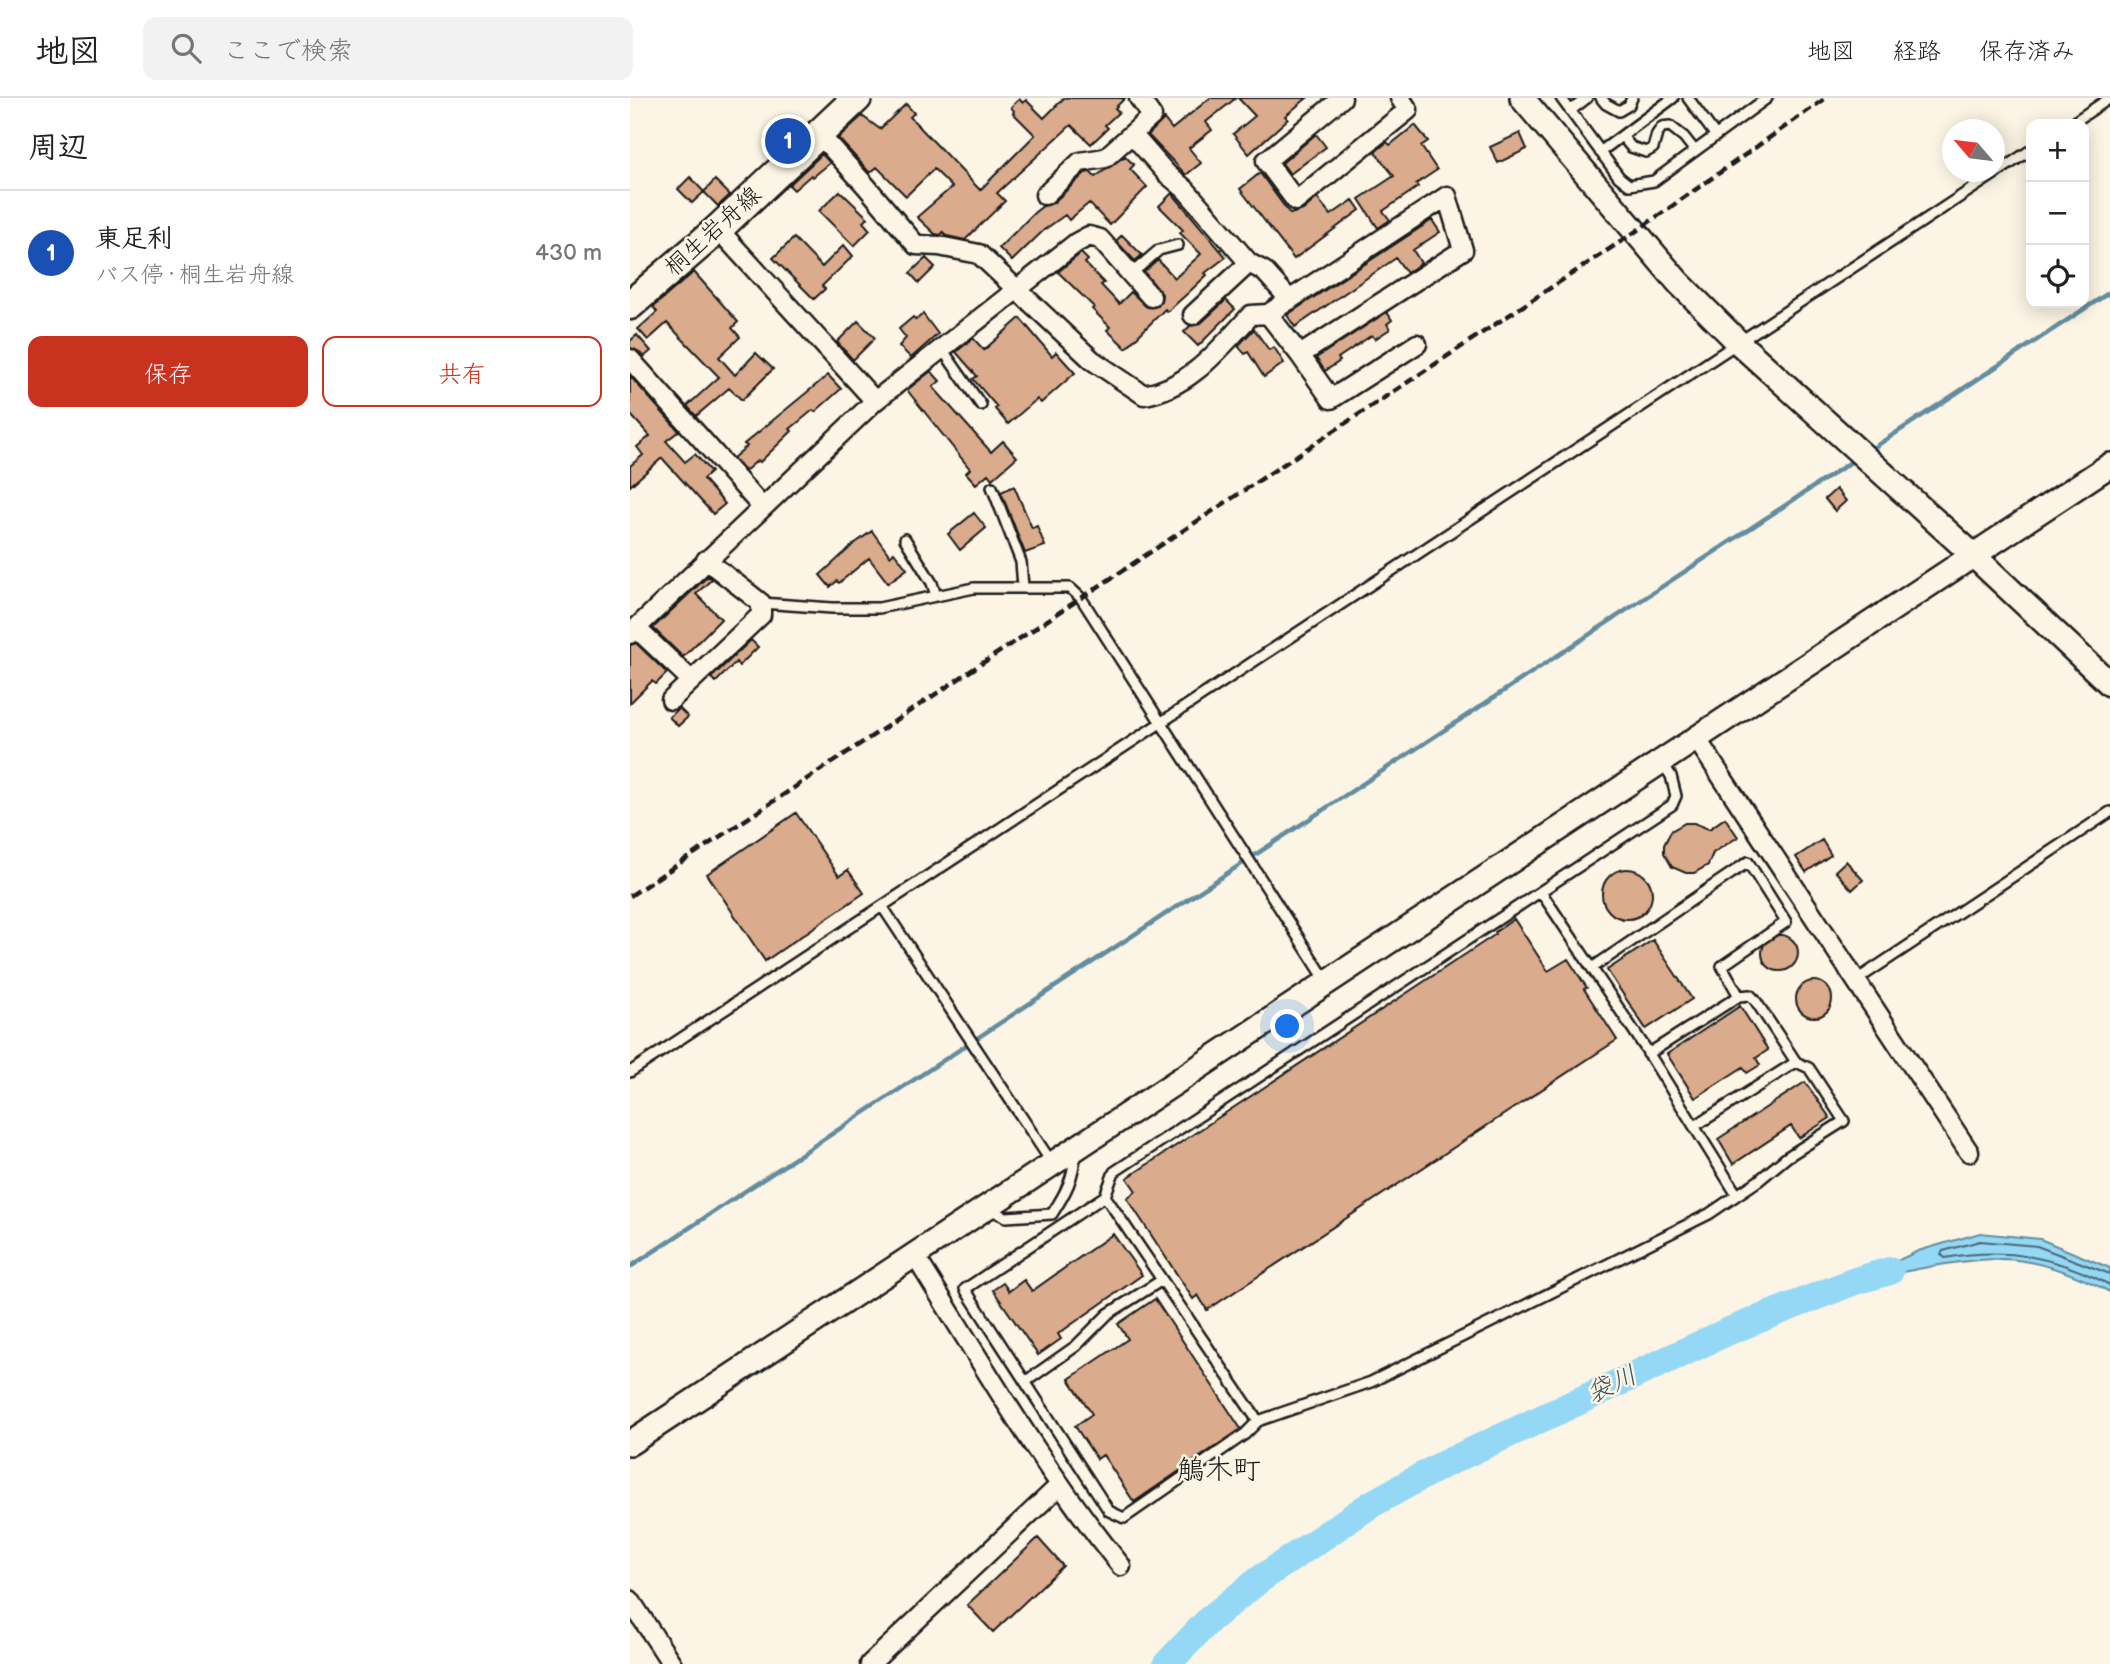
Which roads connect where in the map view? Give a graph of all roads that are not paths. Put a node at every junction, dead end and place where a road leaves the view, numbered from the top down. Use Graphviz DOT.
graph roads {
  1 [pos="857,98"];
  2 [pos="1139,98"];
  3 [pos="1342,98"];
  4 [pos="1400,98"];
  5 [pos="1522,98"];
  6 [pos="1561,98"];
  7 [pos="1587,98"];
  8 [pos="1601,98"];
  9 [pos="1632,98"];
  10 [pos="1688,98"];
  11 [pos="1767,98"];
  12 [pos="2110,98"];
  13 [pos="1667,100"];
  14 [pos="1570,110"];
  15 [pos="2078,119"];
  16 [pos="818,133"];
  17 [pos="1132,134"];
  18 [pos="1622,136"];
  19 [pos="1716,136"];
  20 [pos="1695,151"];
  21 [pos="1600,152"];
  22 [pos="2026,153"];
  23 [pos="1045,195"];
  24 [pos="718,229"];
  25 [pos="1178,245"];
  26 [pos="1248,262"];
  27 [pos="1131,274"];
  28 [pos="1018,291"];
  29 [pos="1151,297"];
  30 [pos="1290,300"];
  31 [pos="630,305"];
  32 [pos="1268,314"];
  33 [pos="1193,315"];
  34 [pos="1417,344"];
  35 [pos="1740,344"];
  36 [pos="942,349"];
  37 [pos="1300,355"];
  38 [pos="630,359"];
  39 [pos="875,401"];
  40 [pos="981,405"];
  41 [pos="2110,465"];
  42 [pos="992,487"];
  43 [pos="762,507"];
  44 [pos="905,538"];
  45 [pos="1973,555"];
  46 [pos="706,560"];
  47 [pos="1023,587"];
  48 [pos="936,596"];
  49 [pos="761,603"];
  50 [pos="633,631"];
  51 [pos="691,680"];
  52 [pos="2110,684"];
  53 [pos="671,700"];
  54 [pos="1160,723"];
  55 [pos="1696,738"];
  56 [pos="1661,761"];
  57 [pos="2110,813"];
  58 [pos="1541,892"];
  59 [pos="882,906"];
  60 [pos="1592,968"];
  61 [pos="1856,981"];
  62 [pos="1326,982"];
  63 [pos="1739,996"];
  64 [pos="1648,1054"];
  65 [pos="1796,1062"];
  66 [pos="630,1072"];
  67 [pos="1695,1126"];
  68 [pos="1076,1149"];
  69 [pos="1969,1152"];
  70 [pos="1053,1164"];
  71 [pos="1737,1195"];
  72 [pos="1105,1196"];
  73 [pos="988,1208"];
  74 [pos="1052,1214"];
  75 [pos="1061,1227"];
  76 [pos="915,1256"];
  77 [pos="1162,1280"];
  78 [pos="1025,1382"];
  79 [pos="1258,1421"];
  80 [pos="630,1443"];
  81 [pos="1060,1485"];
  82 [pos="1121,1566"];
  83 [pos="630,1600"];
  84 [pos="672,1664"];
  85 [pos="870,1664"];
  1 -- 16 [label="main road, 桐生岩舟線"];
  2 -- 17 [label="street"];
  3 -- 4 [label="street"];
  5 -- 35 [label="street"];
  6 -- 14 [label="lane"];
  7 -- 14 [label="lane"];
  8 -- 9 [label="lane"];
  10 -- 19 [label="lane"];
  11 -- 19 [label="lane"];
  12 -- 15 [label="lane"];
  13 -- 18 [label="lane"];
  14 -- 21 [label="lane"];
  16 -- 24 [label="main road, 桐生岩舟線"];
  16 -- 28 [label="street"];
  17 -- 23 [label="street"];
  17 -- 26 [label="street"];
  18 -- 20 [label="lane"];
  18 -- 21 [label="lane"];
  19 -- 20 [label="lane"];
  20 -- 21 [label="lane"];
  22 -- 35 [label="lane"];
  24 -- 31 [label="main road, 桐生岩舟線"];
  24 -- 39 [label="street"];
  25 -- 27 [label="lane"];
  26 -- 30 [label="street"];
  26 -- 33 [label="street"];
  27 -- 28 [label="street"];
  27 -- 29 [label="street"];
  28 -- 32 [label="street"];
  28 -- 36 [label="street"];
  30 -- 32 [label="street"];
  30 -- 37 [label="street"];
  32 -- 37 [label="street"];
  34 -- 37 [label="street"];
  35 -- 45 [label="street"];
  35 -- 54 [label="lane"];
  36 -- 39 [label="street"];
  36 -- 40 [label="lane"];
  38 -- 43 [label="street"];
  39 -- 43 [label="street"];
  41 -- 45 [label="street"];
  42 -- 47 [label="lane"];
  43 -- 46 [label="street"];
  44 -- 48 [label="lane"];
  45 -- 52 [label="street"];
  45 -- 55 [label="street"];
  46 -- 49 [label="street"];
  46 -- 50 [label="street"];
  47 -- 48 [label="lane"];
  47 -- 54 [label="lane"];
  48 -- 49 [label="lane"];
  49 -- 51 [label="street"];
  50 -- 51 [label="street"];
  51 -- 53 [label="street"];
  54 -- 59 [label="lane"];
  54 -- 62 [label="lane"];
  55 -- 56 [label="street"];
  55 -- 61 [label="street"];
  56 -- 58 [label="lane"];
  56 -- 62 [label="street"];
  57 -- 61 [label="lane"];
  58 -- 60 [label="lane"];
  58 -- 72 [label="lane"];
  59 -- 66 [label="lane"];
  59 -- 70 [label="lane"];
  60 -- 63 [label="lane"];
  60 -- 64 [label="lane"];
  61 -- 69 [label="street"];
  62 -- 68 [label="street"];
  63 -- 64 [label="lane"];
  63 -- 65 [label="lane"];
  64 -- 67 [label="lane"];
  65 -- 67 [label="lane"];
  65 -- 71 [label="lane"];
  67 -- 71 [label="lane"];
  68 -- 70 [label="street"];
  68 -- 74 [label="lane"];
  70 -- 73 [label="street"];
  71 -- 79 [label="lane"];
  72 -- 75 [label="lane"];
  72 -- 77 [label="lane"];
  73 -- 74 [label="lane"];
  73 -- 76 [label="street"];
  74 -- 75 [label="lane"];
  75 -- 78 [label="lane"];
  76 -- 80 [label="street"];
  76 -- 81 [label="street"];
  77 -- 78 [label="lane"];
  77 -- 79 [label="lane"];
  78 -- 79 [label="lane"];
  81 -- 82 [label="street"];
  81 -- 85 [label="street"];
  83 -- 84 [label="street"];
}
